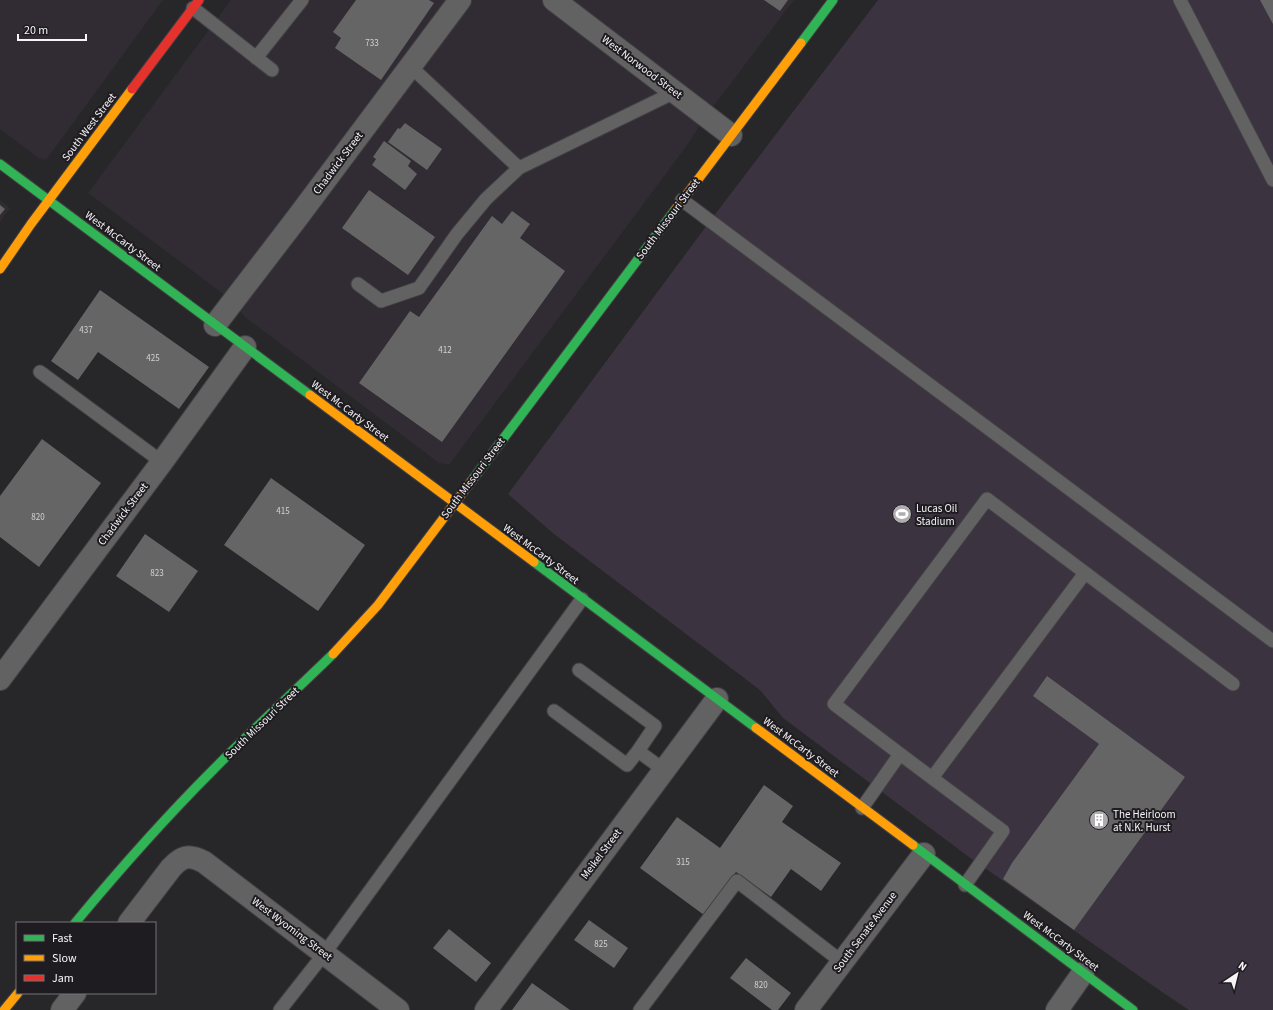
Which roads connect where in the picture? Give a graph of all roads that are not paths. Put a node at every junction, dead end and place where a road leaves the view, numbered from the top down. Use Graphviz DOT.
graph roads {
  1 [pos="302,0"];
  2 [pos="460,0"];
  3 [pos="554,0"];
  4 [pos="832,0"];
  5 [pos="1180,0"];
  6 [pos="196,4"];
  7 [pos="256,58"];
  8 [pos="410,66"];
  9 [pos="272,70"];
  10 [pos="675,92"];
  11 [pos="731,135"];
  12 [pos="0,164"];
  13 [pos="519,168"];
  14 [pos="1273,180"];
  15 [pos="682,200"];
  16 [pos="48,201"];
  17 [pos="0,269"];
  18 [pos="358,284"];
  19 [pos="230,336"];
  20 [pos="40,372"];
  21 [pos="162,462"];
  22 [pos="455,504"];
  23 [pos="1086,572"];
  24 [pos="582,599"];
  25 [pos="1273,641"];
  26 [pos="579,670"];
  27 [pos="0,679"];
  28 [pos="1234,684"];
  29 [pos="717,699"];
  30 [pos="554,711"];
  31 [pos="638,751"];
  32 [pos="900,754"];
  33 [pos="664,770"];
  34 [pos="932,778"];
  35 [pos="862,808"];
  36 [pos="924,854"];
  37 [pos="965,885"];
  38 [pos="76,922"];
  39 [pos="130,922"];
  40 [pos="324,954"];
  41 [pos="842,962"];
  42 [pos="1083,973"];
  43 [pos="17,994"];
  44 [pos="74,994"];
  45 [pos="4,1010"];
  46 [pos="62,1010"];
  47 [pos="280,1010"];
  48 [pos="398,1010"];
  49 [pos="486,1010"];
  50 [pos="640,1010"];
  51 [pos="806,1010"];
  52 [pos="1057,1010"];
  53 [pos="1133,1010"];
  1 -- 7 [label="lane"];
  2 -- 8 [label="street, Chadwick Street"];
  3 -- 10 [label="street, West Norwood Street"];
  4 -- 11 [label="main road, South Missouri Street"];
  5 -- 14 [label="lane"];
  6 -- 7 [label="lane"];
  6 -- 16 [label="main road, South West Street"];
  7 -- 9 [label="lane"];
  8 -- 13 [label="lane"];
  8 -- 19 [label="street, Chadwick Street"];
  10 -- 11 [label="street, West Norwood Street"];
  10 -- 13 [label="lane"];
  11 -- 15 [label="main road, South Missouri Street"];
  12 -- 16 [label="main road, West McCarty Street"];
  13 -- 18 [label="lane"];
  15 -- 22 [label="main road, South Missouri Street"];
  15 -- 25 [label="lane"];
  16 -- 17 [label="main road, South West Street"];
  16 -- 19 [label="main road, West McCarty Street"];
  19 -- 21 [label="street, Chadwick Street"];
  19 -- 22 [label="main road, West Mc Carty Street"];
  20 -- 21 [label="lane"];
  21 -- 27 [label="street, Chadwick Street"];
  22 -- 24 [label="main road, West McCarty Street"];
  22 -- 38 [label="main road, South Missouri Street"];
  23 -- 28 [label="lane"];
  23 -- 32 [label="lane"];
  23 -- 34 [label="lane"];
  24 -- 29 [label="main road, West McCarty Street"];
  24 -- 40 [label="lane"];
  26 -- 31 [label="lane"];
  29 -- 33 [label="street, Meikel Street"];
  29 -- 35 [label="main road, West McCarty Street"];
  30 -- 31 [label="lane"];
  31 -- 33 [label="lane"];
  32 -- 34 [label="lane"];
  32 -- 35 [label="lane"];
  33 -- 49 [label="street, Meikel Street"];
  34 -- 37 [label="lane"];
  35 -- 36 [label="main road, West McCarty Street"];
  36 -- 37 [label="main road, West McCarty Street"];
  36 -- 41 [label="street, South Senate Avenue"];
  37 -- 42 [label="main road, West McCarty Street"];
  39 -- 40 [label="street, West Wyoming Street"];
  40 -- 47 [label="lane"];
  40 -- 48 [label="street, West Wyoming Street"];
  41 -- 50 [label="lane"];
  41 -- 51 [label="street, South Senate Avenue"];
  42 -- 52 [label="street"];
  42 -- 53 [label="main road, West McCarty Street"];
  43 -- 45 [label="main road"];
  44 -- 46 [label="street"];
}
